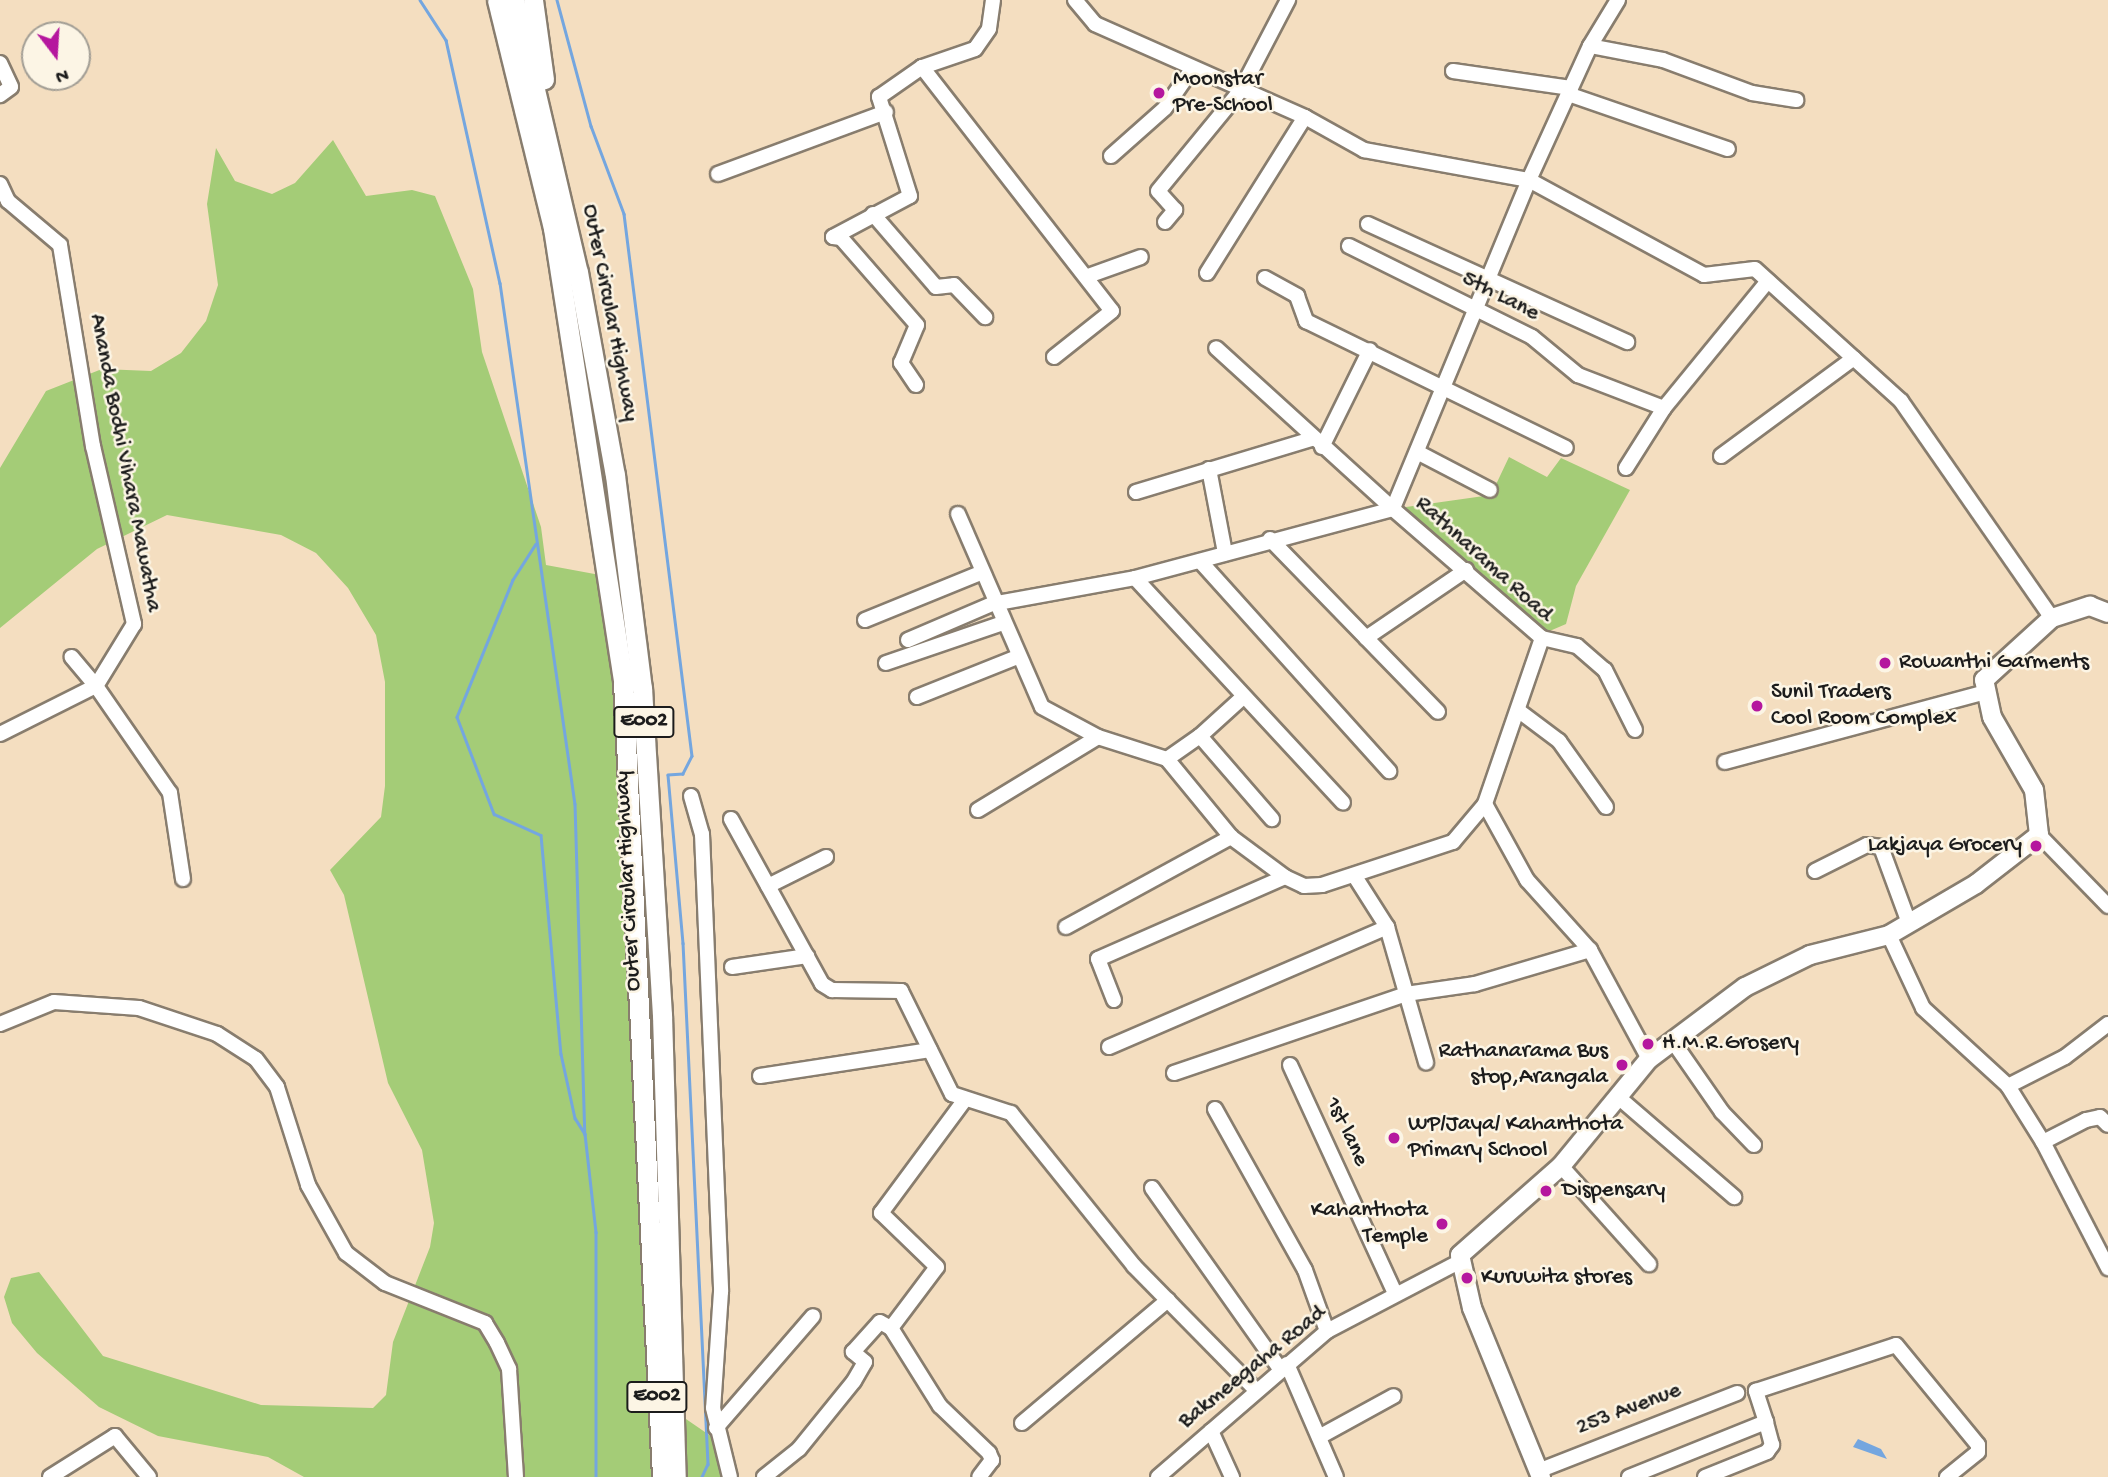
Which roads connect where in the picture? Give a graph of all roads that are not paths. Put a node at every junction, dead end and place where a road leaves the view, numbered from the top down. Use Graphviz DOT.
graph roads {
  1 [pos="482,0"];
  2 [pos="497,0"];
  3 [pos="514,0"];
  4 [pos="533,0"];
  5 [pos="993,0"];
  6 [pos="1075,0"];
  7 [pos="1288,0"];
  8 [pos="1618,0"];
  9 [pos="1590,46"];
  10 [pos="0,63"];
  11 [pos="922,67"];
  12 [pos="1453,71"];
  13 [pos="1190,72"];
  14 [pos="519,81"];
  15 [pos="1241,90"];
  16 [pos="1570,91"];
  17 [pos="0,95"];
  18 [pos="1796,100"];
  19 [pos="886,112"];
  20 [pos="1305,117"];
  21 [pos="1728,149"];
  22 [pos="1111,156"];
  23 [pos="718,174"];
  24 [pos="1529,180"];
  25 [pos="0,184"];
  26 [pos="559,186"];
  27 [pos="873,215"];
  28 [pos="1165,222"];
  29 [pos="1368,224"];
  30 [pos="1349,246"];
  31 [pos="1141,257"];
  32 [pos="1207,273"];
  33 [pos="1088,276"];
  34 [pos="1265,278"];
  35 [pos="1492,279"];
  36 [pos="1768,281"];
  37 [pos="1479,308"];
  38 [pos="985,317"];
  39 [pos="1627,342"];
  40 [pos="1216,348"];
  41 [pos="1370,350"];
  42 [pos="1054,356"];
  43 [pos="1854,358"];
  44 [pos="916,385"];
  45 [pos="1446,385"];
  46 [pos="1664,408"];
  47 [pos="1316,443"];
  48 [pos="1566,448"];
  49 [pos="1418,452"];
  50 [pos="1721,456"];
  51 [pos="1209,468"];
  52 [pos="1626,468"];
  53 [pos="1490,490"];
  54 [pos="1136,492"];
  55 [pos="1393,509"];
  56 [pos="958,514"];
  57 [pos="1270,539"];
  58 [pos="1225,553"];
  59 [pos="1200,561"];
  60 [pos="1466,570"];
  61 [pos="981,573"];
  62 [pos="1135,578"];
  63 [pos="992,604"];
  64 [pos="2108,613"];
  65 [pos="2052,618"];
  66 [pos="865,620"];
  67 [pos="1003,623"];
  68 [pos="1366,638"];
  69 [pos="1542,638"];
  70 [pos="908,640"];
  71 [pos="72,657"];
  72 [pos="1017,657"];
  73 [pos="886,663"];
  74 [pos="96,686"];
  75 [pos="1983,693"];
  76 [pos="917,697"];
  77 [pos="1243,697"];
  78 [pos="1519,711"];
  79 [pos="1438,712"];
  80 [pos="1635,730"];
  81 [pos="0,734"];
  82 [pos="1200,736"];
  83 [pos="1098,737"];
  84 [pos="1167,760"];
  85 [pos="1725,762"];
  86 [pos="1389,771"];
  87 [pos="691,796"];
  88 [pos="1343,803"];
  89 [pos="1485,804"];
  90 [pos="1606,807"];
  91 [pos="978,810"];
  92 [pos="731,819"];
  93 [pos="1272,819"];
  94 [pos="2039,835"];
  95 [pos="1231,837"];
  96 [pos="826,857"];
  97 [pos="1815,871"];
  98 [pos="1354,875"];
  99 [pos="1285,877"];
  100 [pos="183,879"];
  101 [pos="768,887"];
  102 [pos="2108,906"];
  103 [pos="1909,923"];
  104 [pos="1066,927"];
  105 [pos="1387,927"];
  106 [pos="1889,935"];
  107 [pos="1590,950"];
  108 [pos="807,957"];
  109 [pos="732,967"];
  110 [pos="1406,993"];
  111 [pos="1114,1000"];
  112 [pos="0,1024"];
  113 [pos="2108,1024"];
  114 [pos="1672,1040"];
  115 [pos="1109,1047"];
  116 [pos="930,1049"];
  117 [pos="1649,1059"];
  118 [pos="1426,1062"];
  119 [pos="1290,1065"];
  120 [pos="1174,1073"];
  121 [pos="760,1076"];
  122 [pos="2008,1086"];
  123 [pos="1617,1096"];
  124 [pos="964,1101"];
  125 [pos="1215,1109"];
  126 [pos="2108,1125"];
  127 [pos="2043,1142"];
  128 [pos="1754,1145"];
  129 [pos="1560,1166"];
  130 [pos="1152,1188"];
  131 [pos="1734,1197"];
  132 [pos="1457,1263"];
  133 [pos="1649,1264"];
  134 [pos="2108,1268"];
  135 [pos="1395,1293"];
  136 [pos="1168,1300"];
  137 [pos="813,1316"];
  138 [pos="891,1328"];
  139 [pos="1327,1331"];
  140 [pos="1284,1366"];
  141 [pos="1255,1389"];
  142 [pos="1737,1393"];
  143 [pos="1394,1396"];
  144 [pos="1766,1422"];
  145 [pos="1022,1423"];
  146 [pos="716,1427"];
  147 [pos="1211,1431"];
  148 [pos="1319,1437"];
  149 [pos="668,1456"];
  150 [pos="1539,1474"];
  151 [pos="52,1477"];
  152 [pos="149,1477"];
  153 [pos="516,1477"];
  154 [pos="662,1477"];
  155 [pos="676,1477"];
  156 [pos="730,1477"];
  157 [pos="764,1477"];
  158 [pos="979,1477"];
  159 [pos="1158,1477"];
  160 [pos="1232,1477"];
  161 [pos="1336,1477"];
  162 [pos="1629,1477"];
  163 [pos="1705,1477"];
  164 [pos="1947,1477"];
  1 -- 14 [label="highway"];
  2 -- 14 [label="highway, Outer Circular Highway / E002"];
  3 -- 26 [label="highway, Outer Circular Highway / E002"];
  4 -- 26 [label="highway"];
  5 -- 11 [label="street"];
  6 -- 13 [label="street"];
  7 -- 15 [label="street"];
  8 -- 9 [label="street, Rathnarama Road"];
  9 -- 16 [label="street, Rathnarama Road"];
  9 -- 18 [label="street"];
  10 -- 17 [label="street"];
  11 -- 19 [label="street"];
  11 -- 33 [label="street"];
  12 -- 16 [label="street"];
  13 -- 15 [label="street"];
  13 -- 22 [label="street"];
  14 -- 149 [label="highway, Outer Circular Highway / E002"];
  15 -- 20 [label="street"];
  15 -- 28 [label="street"];
  16 -- 21 [label="street"];
  16 -- 24 [label="street, Rathnarama Road"];
  19 -- 23 [label="street"];
  19 -- 27 [label="street"];
  20 -- 24 [label="street"];
  20 -- 32 [label="street"];
  24 -- 35 [label="street, Rathnarama Road"];
  24 -- 36 [label="street"];
  25 -- 74 [label="street, Ananda Bodhi Vihara Mawatha"];
  26 -- 149 [label="highway, Outer Circular Highway / E002"];
  27 -- 38 [label="street"];
  27 -- 44 [label="street"];
  29 -- 35 [label="street"];
  30 -- 37 [label="street, 5th Lane"];
  31 -- 33 [label="street"];
  33 -- 42 [label="street"];
  34 -- 41 [label="street"];
  35 -- 37 [label="street, Rathnarama Road"];
  35 -- 39 [label="street"];
  36 -- 43 [label="street"];
  36 -- 46 [label="street"];
  37 -- 45 [label="street, Rathnarama Road"];
  37 -- 46 [label="street, 5th Lane"];
  40 -- 47 [label="street"];
  41 -- 45 [label="street"];
  41 -- 47 [label="street"];
  43 -- 50 [label="street"];
  43 -- 65 [label="street"];
  45 -- 48 [label="street"];
  45 -- 49 [label="street, Rathnarama Road"];
  46 -- 52 [label="street"];
  47 -- 51 [label="street"];
  47 -- 55 [label="street"];
  49 -- 53 [label="street"];
  49 -- 55 [label="street, Rathnarama Road"];
  51 -- 54 [label="street"];
  51 -- 58 [label="street"];
  55 -- 57 [label="street"];
  55 -- 60 [label="street, Rathnarama Road"];
  56 -- 61 [label="street"];
  57 -- 58 [label="street"];
  57 -- 68 [label="street"];
  58 -- 59 [label="street"];
  59 -- 62 [label="street"];
  59 -- 86 [label="street"];
  60 -- 68 [label="street"];
  60 -- 69 [label="street, Rathnarama Road"];
  61 -- 63 [label="street"];
  61 -- 66 [label="street"];
  62 -- 63 [label="street"];
  62 -- 77 [label="street"];
  63 -- 67 [label="street"];
  63 -- 70 [label="street"];
  64 -- 65 [label="main road"];
  65 -- 75 [label="main road"];
  67 -- 72 [label="street"];
  67 -- 73 [label="street"];
  68 -- 79 [label="street"];
  69 -- 78 [label="street, Rathnarama Road"];
  69 -- 80 [label="street"];
  71 -- 74 [label="street"];
  72 -- 76 [label="street"];
  72 -- 83 [label="street"];
  74 -- 81 [label="street"];
  74 -- 100 [label="street"];
  75 -- 85 [label="street"];
  75 -- 94 [label="main road"];
  77 -- 82 [label="street"];
  77 -- 88 [label="street"];
  78 -- 89 [label="street, Rathnarama Road"];
  78 -- 90 [label="street"];
  82 -- 84 [label="street"];
  82 -- 93 [label="street"];
  83 -- 84 [label="street"];
  83 -- 91 [label="street"];
  84 -- 95 [label="street"];
  87 -- 146 [label="street"];
  89 -- 98 [label="street"];
  89 -- 107 [label="street"];
  92 -- 101 [label="street"];
  94 -- 102 [label="street"];
  94 -- 103 [label="main road"];
  95 -- 99 [label="street"];
  95 -- 104 [label="street"];
  96 -- 101 [label="street"];
  97 -- 103 [label="street"];
  98 -- 99 [label="street"];
  98 -- 105 [label="street"];
  99 -- 111 [label="street"];
  101 -- 108 [label="street"];
  103 -- 106 [label="main road"];
  105 -- 110 [label="street"];
  105 -- 115 [label="street"];
  106 -- 114 [label="main road"];
  106 -- 122 [label="street"];
  107 -- 110 [label="street"];
  107 -- 117 [label="street"];
  108 -- 109 [label="street"];
  108 -- 116 [label="street"];
  110 -- 118 [label="street"];
  110 -- 120 [label="street"];
  112 -- 153 [label="street"];
  113 -- 122 [label="street"];
  114 -- 117 [label="main road"];
  114 -- 128 [label="street"];
  116 -- 121 [label="street"];
  116 -- 124 [label="street"];
  117 -- 123 [label="main road"];
  119 -- 135 [label="street, 1st lane"];
  122 -- 127 [label="street"];
  123 -- 129 [label="main road"];
  123 -- 131 [label="street"];
  124 -- 136 [label="street"];
  124 -- 138 [label="street"];
  125 -- 139 [label="street"];
  126 -- 127 [label="street"];
  127 -- 134 [label="street"];
  129 -- 132 [label="main road"];
  129 -- 133 [label="street"];
  130 -- 140 [label="street"];
  132 -- 135 [label="street, Bakmeegaha Road"];
  132 -- 150 [label="main road"];
  135 -- 139 [label="street, Bakmeegaha Road"];
  136 -- 141 [label="street"];
  136 -- 145 [label="street"];
  137 -- 146 [label="street"];
  138 -- 157 [label="street"];
  138 -- 158 [label="street"];
  139 -- 140 [label="street, Bakmeegaha Road"];
  140 -- 141 [label="street, Bakmeegaha Road"];
  140 -- 148 [label="street"];
  141 -- 147 [label="street, Bakmeegaha Road"];
  142 -- 150 [label="street, 253 Avenue"];
  143 -- 148 [label="street"];
  144 -- 162 [label="street"];
  144 -- 163 [label="street"];
  144 -- 164 [label="street"];
  146 -- 156 [label="street"];
  147 -- 159 [label="street, Bakmeegaha Road"];
  147 -- 160 [label="street"];
  148 -- 161 [label="street"];
  149 -- 154 [label="highway, Outer Circular Highway / E002"];
  149 -- 155 [label="highway, Outer Circular Highway / E002"];
  151 -- 152 [label="street"];
}
